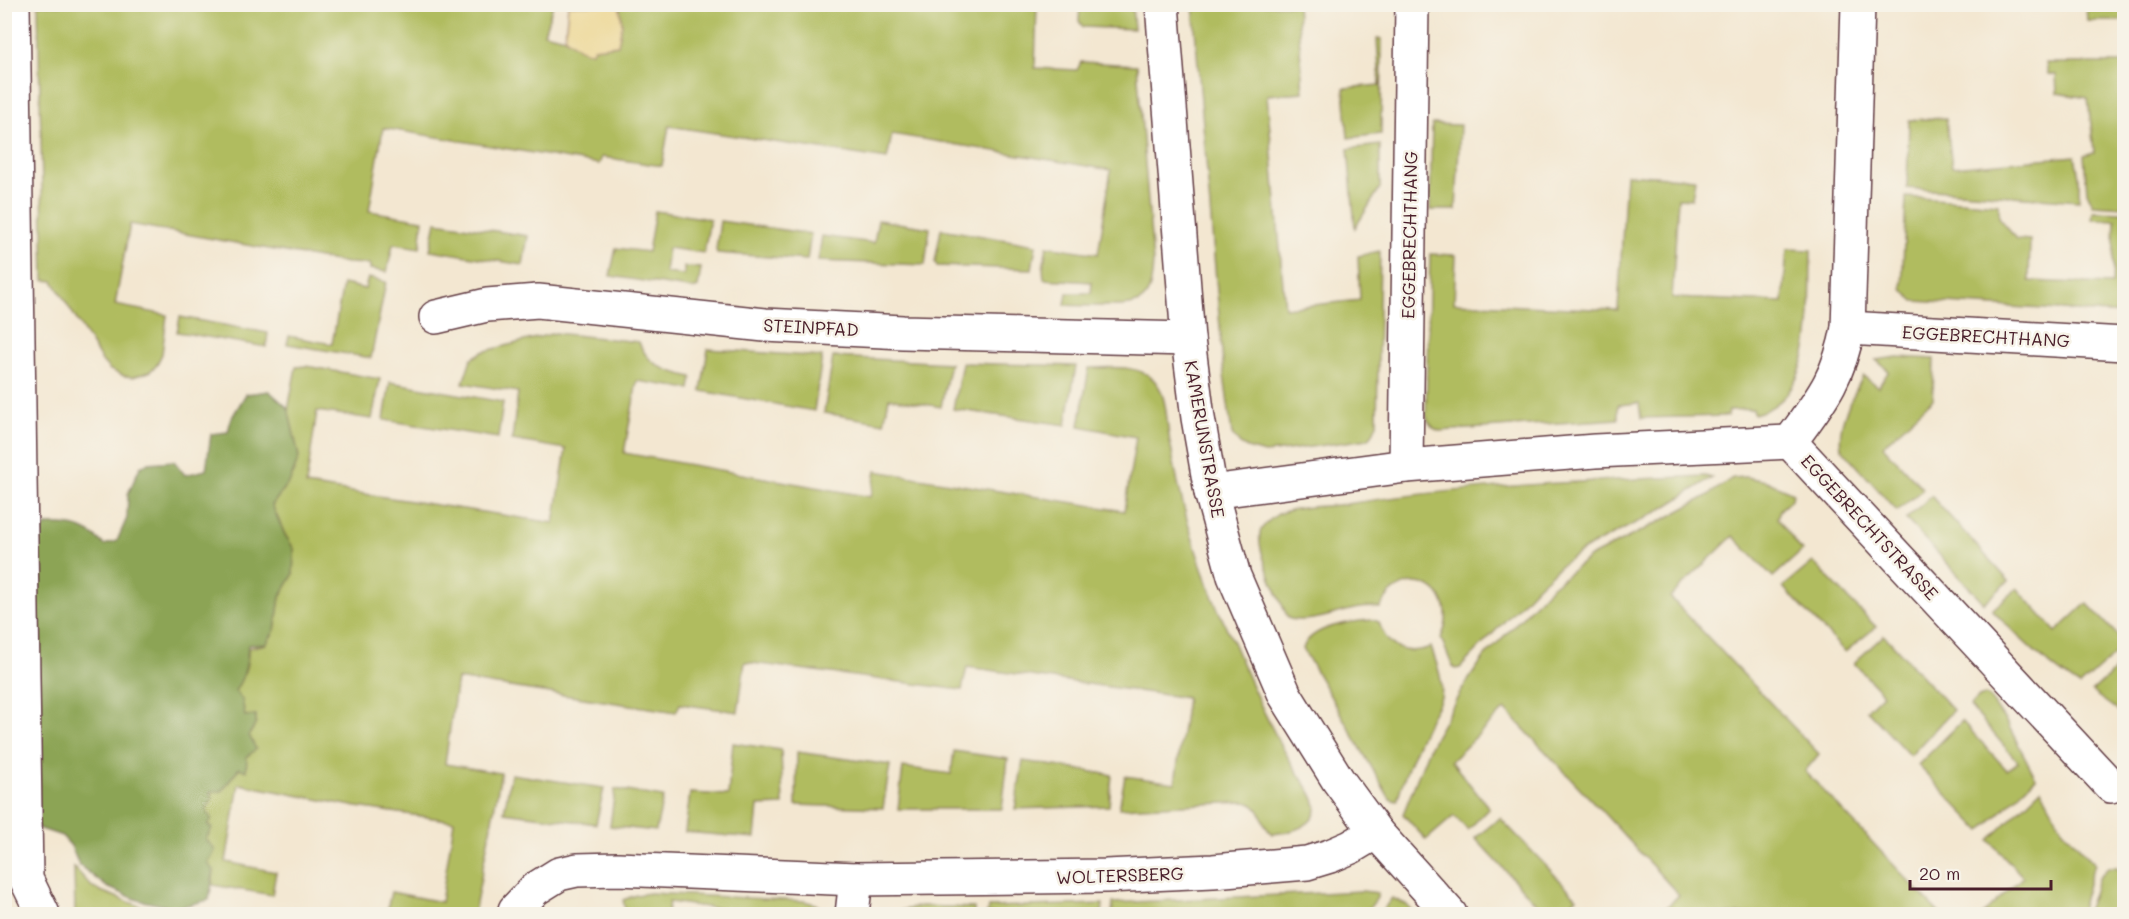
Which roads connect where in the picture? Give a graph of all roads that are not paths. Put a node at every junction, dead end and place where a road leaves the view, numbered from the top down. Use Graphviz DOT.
graph roads {
  1 [pos="13,4"];
  2 [pos="1162,4"];
  3 [pos="1412,4"];
  4 [pos="1858,4"];
  5 [pos="436,317"];
  6 [pos="1848,328"];
  7 [pos="1188,339"];
  8 [pos="2124,344"];
  9 [pos="1790,442"];
  10 [pos="1406,466"];
  11 [pos="1211,492"];
  12 [pos="2111,786"];
  13 [pos="1376,832"];
  14 [pos="856,879"];
  15 [pos="15,884"];
  16 [pos="515,910"];
  17 [pos="43,915"];
  18 [pos="852,915"];
  19 [pos="1450,915"];
  1 -- 15 [label="street"];
  2 -- 7 [label="street, KAMERUNSTRASSE"];
  3 -- 10 [label="street, EGGEBRECHTHANG"];
  4 -- 6 [label="street, EGGEBRECHTSTRASSE"];
  5 -- 7 [label="street, STEINPFAD"];
  6 -- 8 [label="street, EGGEBRECHTHANG"];
  6 -- 9 [label="street, EGGEBRECHTSTRASSE"];
  7 -- 11 [label="street, KAMERUNSTRASSE"];
  9 -- 10 [label="street"];
  9 -- 12 [label="street, EGGEBRECHTSTRASSE"];
  10 -- 11 [label="street"];
  11 -- 13 [label="street, KAMERUNSTRASSE"];
  13 -- 14 [label="street, WOLTERSBERG"];
  13 -- 19 [label="street, KAMERUNSTRASSE"];
  14 -- 16 [label="street, WOLTERSBERG"];
  14 -- 18 [label="street"];
  15 -- 17 [label="street"];
}
